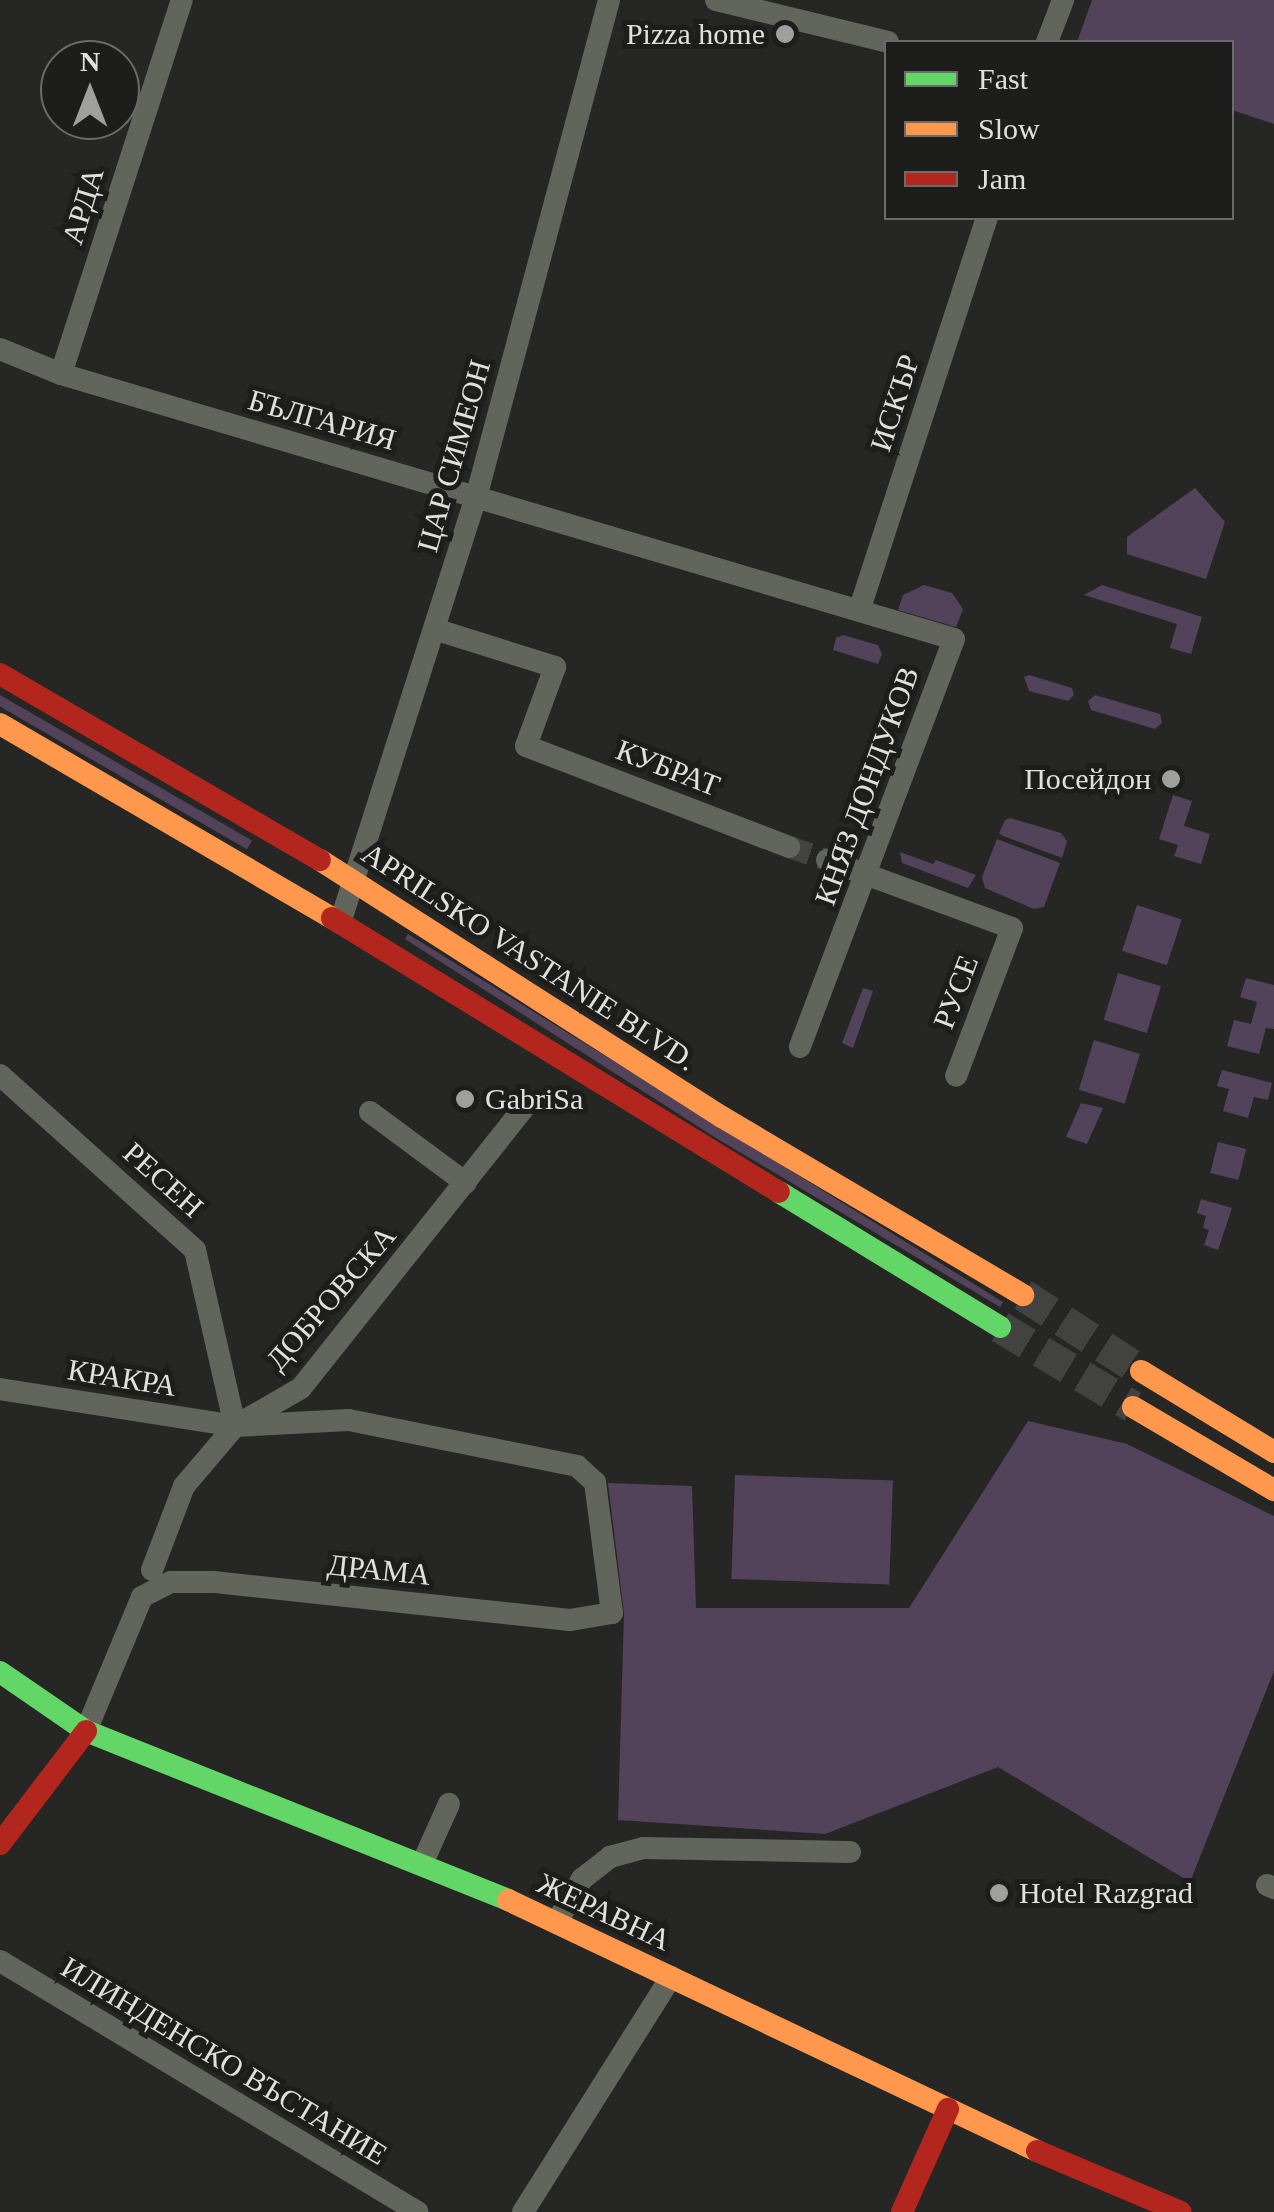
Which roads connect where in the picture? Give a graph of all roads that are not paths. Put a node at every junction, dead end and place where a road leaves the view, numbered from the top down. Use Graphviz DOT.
graph roads {
  1 [pos="182,0"];
  2 [pos="609,0"];
  3 [pos="716,0"];
  4 [pos="1064,0"];
  5 [pos="1048,40"];
  6 [pos="884,41"];
  7 [pos="987,220"];
  8 [pos="0,349"];
  9 [pos="61,374"];
  10 [pos="477,494"];
  11 [pos="860,608"];
  12 [pos="434,629"];
  13 [pos="0,674"];
  14 [pos="0,724"];
  15 [pos="789,847"];
  16 [pos="826,860"];
  17 [pos="866,875"];
  18 [pos="354,880"];
  19 [pos="340,923"];
  20 [pos="800,1047"];
  21 [pos="0,1075"];
  22 [pos="956,1076"];
  23 [pos="525,1106"];
  24 [pos="370,1112"];
  25 [pos="466,1183"];
  26 [pos="1023,1295"];
  27 [pos="1000,1327"];
  28 [pos="1141,1371"];
  29 [pos="0,1389"];
  30 [pos="1133,1407"];
  31 [pos="235,1426"];
  32 [pos="1274,1452"];
  33 [pos="1274,1490"];
  34 [pos="152,1570"];
  35 [pos="612,1612"];
  36 [pos="0,1672"];
  37 [pos="86,1732"];
  38 [pos="449,1804"];
  39 [pos="0,1844"];
  40 [pos="850,1852"];
  41 [pos="422,1864"];
  42 [pos="558,1920"];
  43 [pos="0,1960"];
  44 [pos="671,1977"];
  45 [pos="948,2109"];
  46 [pos="416,2212"];
  47 [pos="522,2212"];
  48 [pos="902,2212"];
  49 [pos="1181,2212"];
  1 -- 9 [label="street, АРДА"];
  2 -- 10 [label="street, ЦАР СИМЕОН"];
  3 -- 6 [label="street"];
  4 -- 5 [label="street"];
  7 -- 11 [label="street, ИСКЪР"];
  8 -- 9 [label="street, БЪЛГАРИЯ"];
  9 -- 10 [label="street, БЪЛГАРИЯ"];
  10 -- 11 [label="street, БЪЛГАРИЯ"];
  10 -- 12 [label="street, ЦАР СИМЕОН"];
  11 -- 17 [label="street, КНЯЗ ДОНДУКОВ"];
  12 -- 15 [label="street, КУБРАТ"];
  12 -- 18 [label="street, ЦАР СИМЕОН"];
  13 -- 18 [label="street, APRILSKO VASTANIE BLVD."];
  14 -- 19 [label="street"];
  16 -- 17 [label="street"];
  17 -- 20 [label="street, КНЯЗ ДОНДУКОВ"];
  17 -- 22 [label="street, РУСЕ"];
  18 -- 19 [label="street, ЦАР СИМЕОН"];
  18 -- 26 [label="street, APRILSKO VASTANIE BLVD."];
  19 -- 27 [label="street"];
  21 -- 31 [label="street, РЕСЕН"];
  23 -- 25 [label="street, ДОБРОВСКА"];
  24 -- 25 [label="street"];
  25 -- 31 [label="street, ДОБРОВСКА"];
  28 -- 32 [label="street"];
  29 -- 31 [label="street, КРАКРА"];
  30 -- 33 [label="street"];
  31 -- 34 [label="street, ДОБРОВСКА"];
  31 -- 35 [label="street, КРАКРА"];
  35 -- 37 [label="street, ДРАМА"];
  36 -- 37 [label="street, ЖЕРАВНА"];
  37 -- 39 [label="street"];
  37 -- 41 [label="street, ЖЕРАВНА"];
  38 -- 41 [label="street"];
  40 -- 42 [label="street"];
  41 -- 42 [label="street, ЖЕРАВНА"];
  42 -- 44 [label="street, ЖЕРАВНА"];
  43 -- 46 [label="street, ИЛИНДЕНСКО ВЪСТАНИЕ"];
  44 -- 45 [label="street, ЖЕРАВНА"];
  44 -- 47 [label="street"];
  45 -- 48 [label="street"];
  45 -- 49 [label="street, ЖЕРАВНА"];
}
